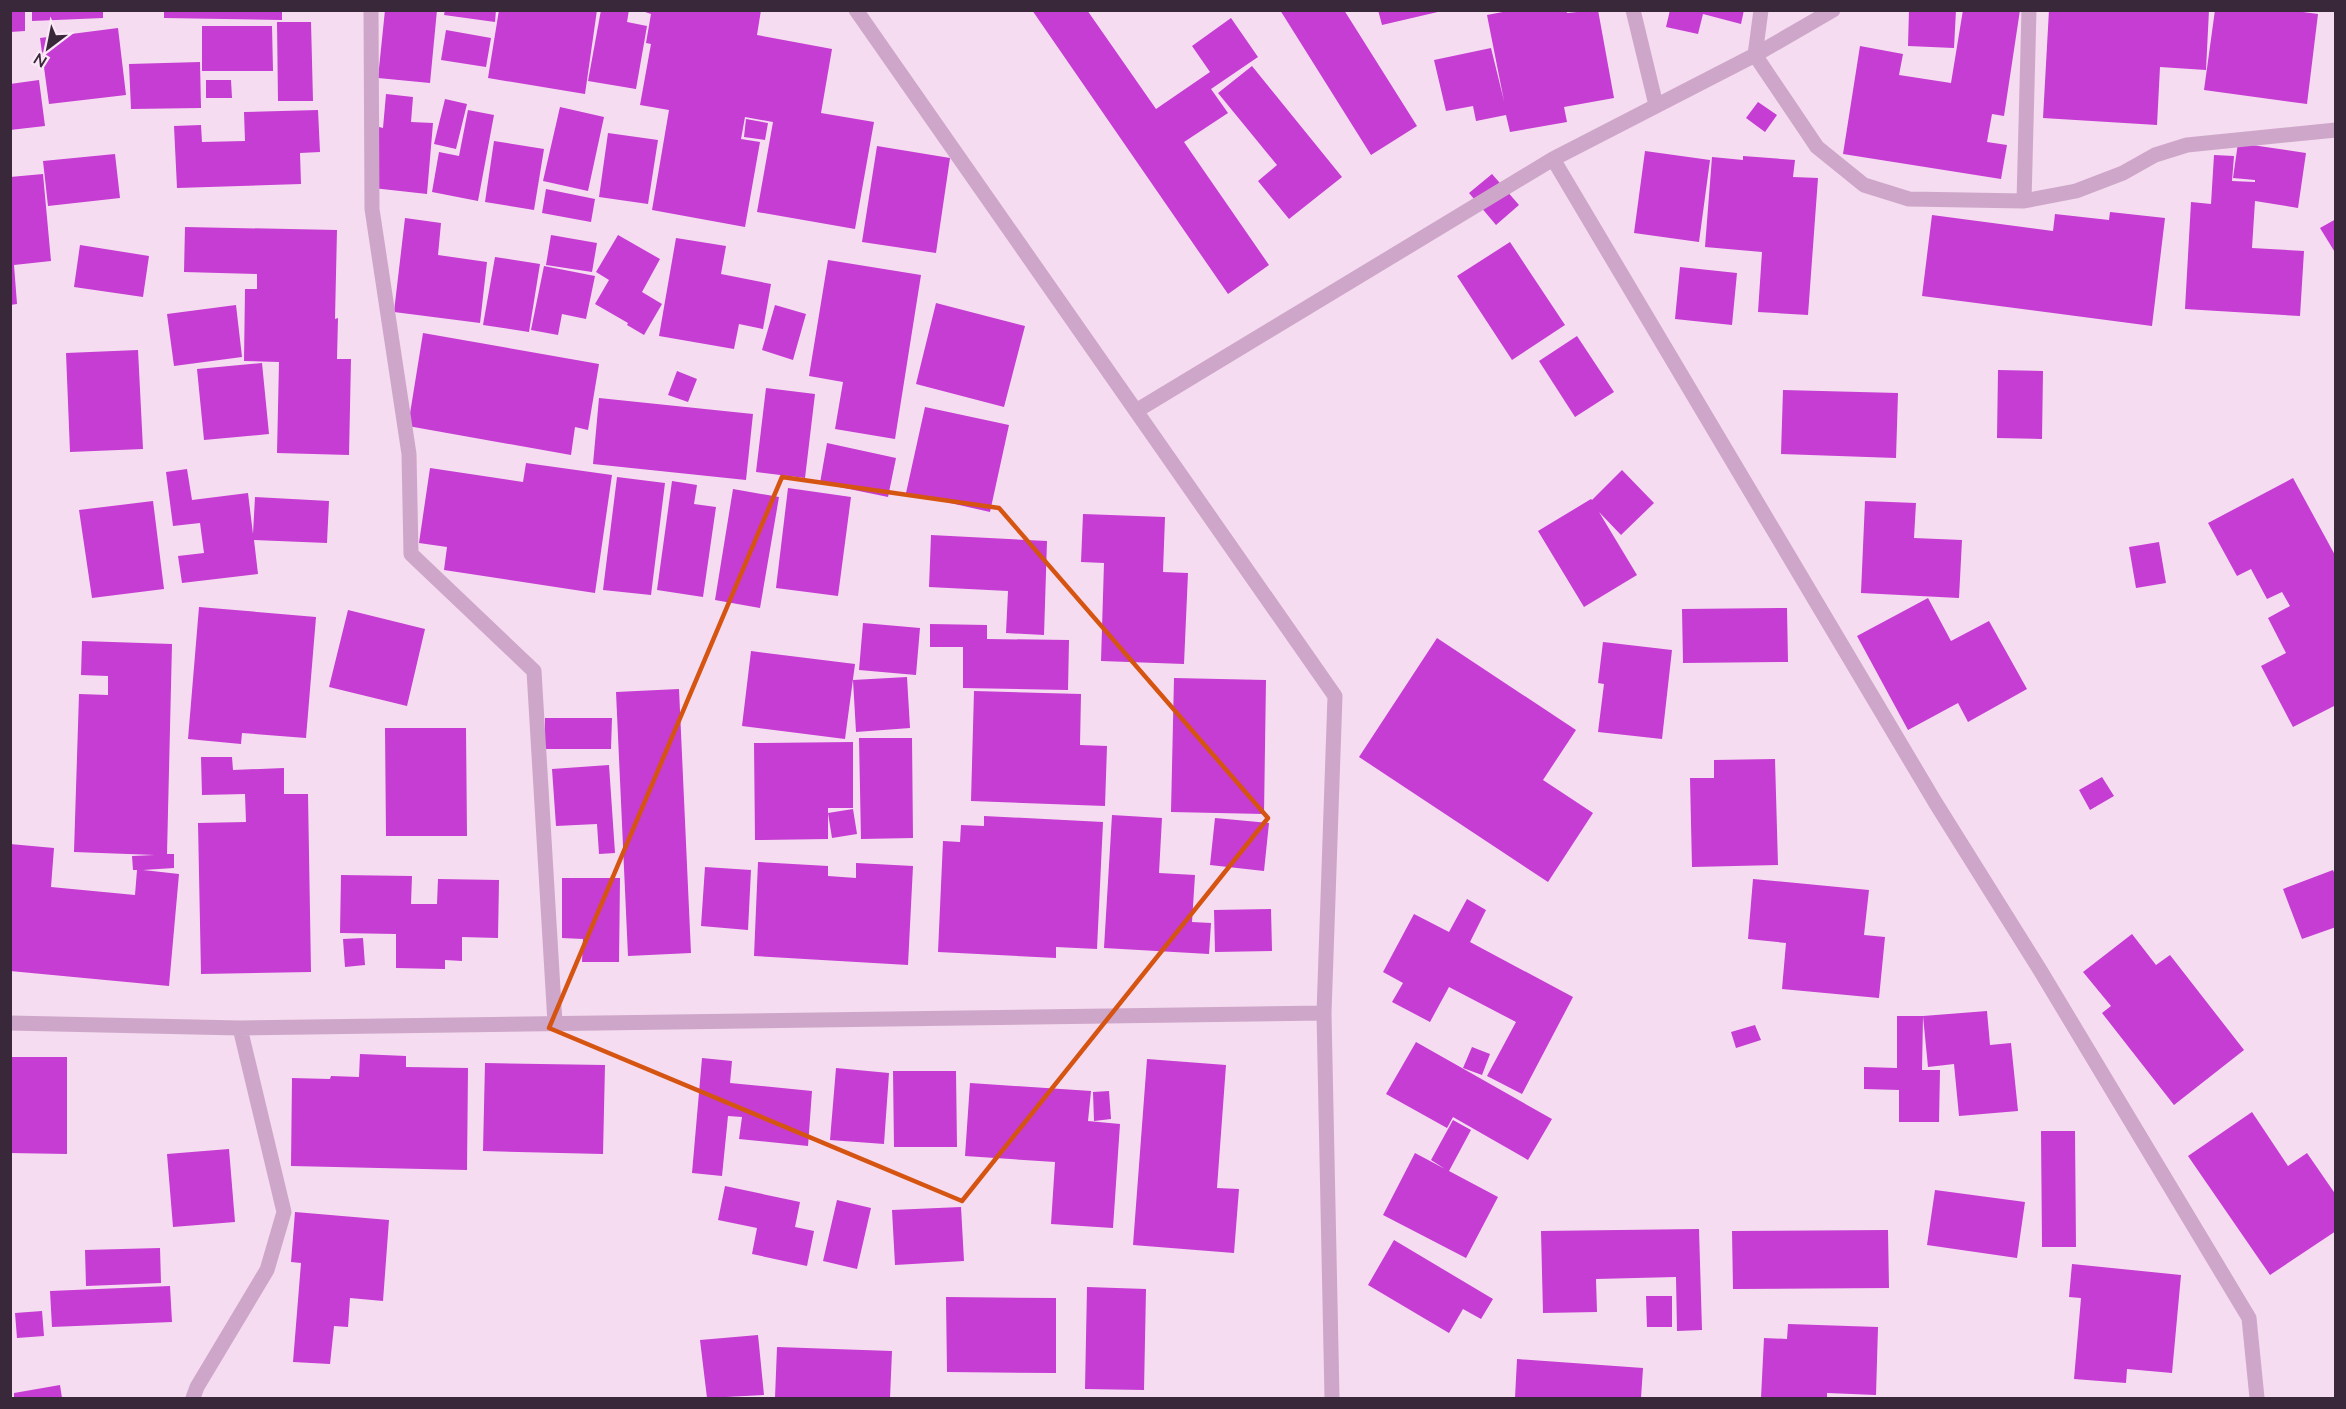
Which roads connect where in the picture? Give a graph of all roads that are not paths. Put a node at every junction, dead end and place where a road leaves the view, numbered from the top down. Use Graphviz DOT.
graph roads {
  1 [pos="371,10"];
  2 [pos="856,10"];
  3 [pos="1633,10"];
  4 [pos="1761,10"];
  5 [pos="1833,10"];
  6 [pos="2029,10"];
  7 [pos="1755,55"];
  8 [pos="1656,105"];
  9 [pos="2336,130"];
  10 [pos="1552,159"];
  11 [pos="2024,201"];
  12 [pos="1136,411"];
  13 [pos="1324,1013"];
  14 [pos="10,1023"];
  15 [pos="555,1023"];
  16 [pos="240,1028"];
  17 [pos="193,1398"];
  18 [pos="1332,1398"];
  19 [pos="2257,1398"];
  1 -- 15 [label="street"];
  2 -- 12 [label="street"];
  3 -- 8 [label="street"];
  4 -- 7 [label="street"];
  5 -- 7 [label="street"];
  6 -- 11 [label="street"];
  7 -- 8 [label="street"];
  7 -- 11 [label="street"];
  8 -- 10 [label="street"];
  9 -- 11 [label="street"];
  10 -- 12 [label="street"];
  10 -- 19 [label="street"];
  12 -- 13 [label="street"];
  13 -- 15 [label="street"];
  13 -- 18 [label="street"];
  14 -- 16 [label="street"];
  15 -- 16 [label="street"];
  16 -- 17 [label="street"];
}
